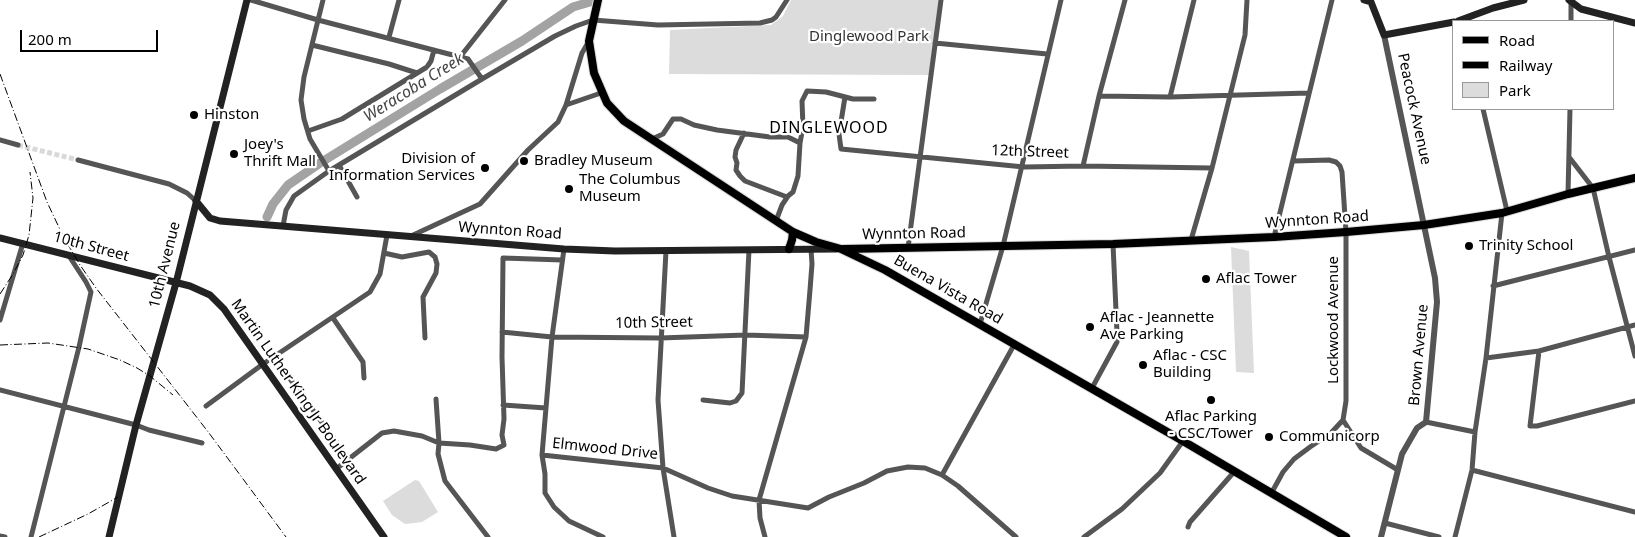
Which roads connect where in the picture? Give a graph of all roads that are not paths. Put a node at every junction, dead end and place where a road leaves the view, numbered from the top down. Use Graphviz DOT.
graph roads {
  1 [pos="247,0"];
  2 [pos="251,0"];
  3 [pos="324,0"];
  4 [pos="399,0"];
  5 [pos="505,0"];
  6 [pos="598,0"];
  7 [pos="787,0"];
  8 [pos="941,0"];
  9 [pos="1061,0"];
  10 [pos="1125,0"];
  11 [pos="1194,0"];
  12 [pos="1247,0"];
  13 [pos="1332,0"];
  14 [pos="1369,0"];
  15 [pos="1524,0"];
  16 [pos="1571,0"];
  17 [pos="1469,19"];
  18 [pos="318,20"];
  19 [pos="593,20"];
  20 [pos="1571,20"];
  21 [pos="1452,22"];
  22 [pos="1635,23"];
  23 [pos="1384,35"];
  24 [pos="389,37"];
  25 [pos="589,41"];
  26 [pos="935,43"];
  27 [pos="312,45"];
  28 [pos="434,50"];
  29 [pos="1047,54"];
  30 [pos="460,57"];
  31 [pos="417,73"];
  32 [pos="482,79"];
  33 [pos="601,92"];
  34 [pos="1309,93"];
  35 [pos="1230,95"];
  36 [pos="1099,96"];
  37 [pos="845,97"];
  38 [pos="1170,97"];
  39 [pos="874,99"];
  40 [pos="566,104"];
  41 [pos="1483,110"];
  42 [pos="1570,110"];
  43 [pos="308,131"];
  44 [pos="744,133"];
  45 [pos="652,139"];
  46 [pos="0,140"];
  47 [pos="800,143"];
  48 [pos="18,145"];
  49 [pos="921,156"];
  50 [pos="1569,158"];
  51 [pos="78,160"];
  52 [pos="1293,161"];
  53 [pos="339,165"];
  54 [pos="1022,166"];
  55 [pos="1084,166"];
  56 [pos="1212,168"];
  57 [pos="329,171"];
  58 [pos="1635,178"];
  59 [pos="1593,188"];
  60 [pos="1568,194"];
  61 [pos="358,197"];
  62 [pos="787,197"];
  63 [pos="196,201"];
  64 [pos="1504,212"];
  65 [pos="776,220"];
  66 [pos="1424,225"];
  67 [pos="283,226"];
  68 [pos="793,232"];
  69 [pos="1346,232"];
  70 [pos="387,235"];
  71 [pos="409,237"];
  72 [pos="1274,237"];
  73 [pos="0,238"];
  74 [pos="1191,240"];
  75 [pos="22,243"];
  76 [pos="1113,244"];
  77 [pos="1002,246"];
  78 [pos="908,248"];
  79 [pos="564,249"];
  80 [pos="789,249"];
  81 [pos="810,249"];
  82 [pos="841,249"];
  83 [pos="749,250"];
  84 [pos="1635,250"];
  85 [pos="666,251"];
  86 [pos="384,253"];
  87 [pos="69,256"];
  88 [pos="1609,257"];
  89 [pos="562,260"];
  90 [pos="176,284"];
  91 [pos="1493,286"];
  92 [pos="333,318"];
  93 [pos="0,320"];
  94 [pos="980,324"];
  95 [pos="1635,325"];
  96 [pos="1627,327"];
  97 [pos="502,332"];
  98 [pos="746,335"];
  99 [pos="552,336"];
  100 [pos="806,337"];
  101 [pos="425,338"];
  102 [pos="660,338"];
  103 [pos="1014,345"];
  104 [pos="1539,351"];
  105 [pos="1635,356"];
  106 [pos="274,357"];
  107 [pos="1486,358"];
  108 [pos="263,364"];
  109 [pos="364,378"];
  110 [pos="1092,388"];
  111 [pos="0,390"];
  112 [pos="436,399"];
  113 [pos="703,400"];
  114 [pos="1635,401"];
  115 [pos="63,406"];
  116 [pos="206,406"];
  117 [pos="503,406"];
  118 [pos="546,408"];
  119 [pos="1343,420"];
  120 [pos="1426,422"];
  121 [pos="136,425"];
  122 [pos="1475,432"];
  123 [pos="1183,441"];
  124 [pos="202,443"];
  125 [pos="439,443"];
  126 [pos="542,455"];
  127 [pos="348,458"];
  128 [pos="662,468"];
  129 [pos="336,469"];
  130 [pos="1398,470"];
  131 [pos="1472,470"];
  132 [pos="1234,472"];
  133 [pos="942,475"];
  134 [pos="1272,492"];
  135 [pos="759,500"];
  136 [pos="1635,512"];
  137 [pos="1385,523"];
  138 [pos="1188,528"];
  139 [pos="0,536"];
  140 [pos="5,537"];
  141 [pos="31,537"];
  142 [pos="109,537"];
  143 [pos="384,537"];
  144 [pos="488,537"];
  145 [pos="603,537"];
  146 [pos="674,537"];
  147 [pos="765,537"];
  148 [pos="1016,537"];
  149 [pos="1084,537"];
  150 [pos="1346,537"];
  151 [pos="1382,537"];
  152 [pos="1439,537"];
  153 [pos="1455,537"];
  1 -- 63 [label="main road, 10th Avenue"];
  2 -- 18 [label="street"];
  3 -- 18 [label="street"];
  4 -- 24 [label="street"];
  5 -- 30 [label="street"];
  6 -- 19 [label="main road, Buena Vista Road"];
  7 -- 19 [label="street"];
  8 -- 26 [label="street"];
  9 -- 29 [label="street"];
  10 -- 36 [label="street"];
  11 -- 38 [label="street"];
  12 -- 35 [label="street"];
  13 -- 34 [label="street"];
  14 -- 23 [label="main road, Peacock Avenue"];
  15 -- 17 [label="main road"];
  16 -- 20 [label="street"];
  16 -- 22 [label="main road"];
  18 -- 24 [label="street"];
  18 -- 27 [label="street"];
  19 -- 25 [label="main road, Buena Vista Road"];
  19 -- 32 [label="street"];
  21 -- 23 [label="main road"];
  23 -- 66 [label="street, Peacock Avenue"];
  24 -- 28 [label="street"];
  25 -- 33 [label="main road, Buena Vista Road"];
  25 -- 40 [label="street"];
  26 -- 29 [label="street"];
  26 -- 49 [label="street"];
  27 -- 31 [label="street"];
  27 -- 43 [label="street"];
  28 -- 30 [label="street"];
  28 -- 31 [label="street"];
  29 -- 54 [label="street"];
  30 -- 32 [label="street"];
  31 -- 43 [label="street"];
  32 -- 53 [label="street"];
  33 -- 40 [label="street"];
  33 -- 45 [label="main road, Buena Vista Road"];
  34 -- 35 [label="street"];
  34 -- 52 [label="street"];
  35 -- 38 [label="street"];
  35 -- 56 [label="street"];
  36 -- 38 [label="street"];
  36 -- 55 [label="street"];
  37 -- 39 [label="street"];
  37 -- 47 [label="street"];
  37 -- 49 [label="street, 12th Street"];
  40 -- 71 [label="street"];
  41 -- 64 [label="street"];
  42 -- 50 [label="street"];
  43 -- 57 [label="street"];
  44 -- 45 [label="street"];
  44 -- 47 [label="street"];
  44 -- 62 [label="street"];
  45 -- 65 [label="main road, Buena Vista Road"];
  46 -- 48 [label="street"];
  47 -- 62 [label="street"];
  49 -- 54 [label="street, 12th Street"];
  49 -- 78 [label="street"];
  50 -- 59 [label="street"];
  50 -- 60 [label="street"];
  51 -- 63 [label="street"];
  52 -- 69 [label="street, Lockwood Avenue"];
  52 -- 72 [label="street"];
  53 -- 57 [label="street"];
  53 -- 61 [label="street"];
  54 -- 55 [label="street, 12th Street"];
  54 -- 77 [label="street"];
  55 -- 56 [label="street, 12th Street"];
  56 -- 74 [label="street"];
  57 -- 67 [label="street"];
  58 -- 59 [label="main road, Wynnton Road"];
  59 -- 60 [label="main road, Wynnton Road"];
  59 -- 88 [label="street"];
  60 -- 64 [label="main road, Wynnton Road"];
  62 -- 65 [label="street"];
  63 -- 67 [label="main road, Wynnton Road"];
  63 -- 90 [label="main road, 10th Avenue"];
  64 -- 66 [label="main road, Wynnton Road"];
  64 -- 91 [label="street"];
  65 -- 68 [label="main road, Buena Vista Road"];
  66 -- 69 [label="main road, Wynnton Road"];
  66 -- 120 [label="street, Brown Avenue"];
  67 -- 70 [label="main road, Wynnton Road"];
  68 -- 80 [label="main road"];
  68 -- 82 [label="main road, Buena Vista Road"];
  69 -- 72 [label="main road, Wynnton Road"];
  69 -- 119 [label="street, Lockwood Avenue"];
  70 -- 71 [label="main road, Wynnton Road"];
  70 -- 86 [label="street"];
  71 -- 79 [label="main road, Wynnton Road"];
  72 -- 74 [label="main road, Wynnton Road"];
  73 -- 75 [label="main road, 10th Street"];
  74 -- 76 [label="main road, Wynnton Road"];
  75 -- 87 [label="main road, 10th Street"];
  75 -- 93 [label="street"];
  76 -- 77 [label="main road, Wynnton Road"];
  76 -- 110 [label="street"];
  77 -- 78 [label="main road, Wynnton Road"];
  77 -- 94 [label="street"];
  78 -- 82 [label="main road, Wynnton Road"];
  79 -- 85 [label="main road, Wynnton Road"];
  79 -- 89 [label="street"];
  80 -- 81 [label="main road, Wynnton Road"];
  80 -- 83 [label="main road, Wynnton Road"];
  81 -- 82 [label="main road, Wynnton Road"];
  81 -- 100 [label="street"];
  82 -- 94 [label="main road, Buena Vista Road"];
  83 -- 85 [label="main road, Wynnton Road"];
  83 -- 98 [label="street"];
  84 -- 88 [label="street"];
  85 -- 102 [label="street"];
  86 -- 92 [label="street"];
  86 -- 101 [label="street"];
  87 -- 90 [label="main road, 10th Street"];
  87 -- 115 [label="street"];
  88 -- 91 [label="street"];
  88 -- 96 [label="street"];
  89 -- 97 [label="street, Wynnton Road"];
  89 -- 99 [label="street"];
  90 -- 108 [label="main road, Martin Luther King Jr Boulevard"];
  90 -- 121 [label="main road, 10th Avenue"];
  91 -- 107 [label="street"];
  92 -- 106 [label="street"];
  92 -- 109 [label="street"];
  94 -- 103 [label="main road, Buena Vista Road"];
  95 -- 96 [label="street"];
  96 -- 104 [label="street"];
  96 -- 105 [label="street"];
  97 -- 99 [label="street, 10th Street"];
  97 -- 117 [label="street"];
  98 -- 100 [label="street, 10th Street"];
  98 -- 102 [label="street, 10th Street"];
  98 -- 113 [label="street"];
  99 -- 102 [label="street, 10th Street"];
  99 -- 118 [label="street"];
  100 -- 135 [label="street"];
  102 -- 128 [label="street"];
  103 -- 110 [label="main road, Buena Vista Road"];
  103 -- 133 [label="street"];
  104 -- 107 [label="street"];
  104 -- 114 [label="street"];
  106 -- 108 [label="street"];
  106 -- 127 [label="street"];
  107 -- 122 [label="street"];
  108 -- 116 [label="street"];
  108 -- 129 [label="main road, Martin Luther King Jr Boulevard"];
  110 -- 123 [label="main road, Buena Vista Road"];
  111 -- 115 [label="street"];
  112 -- 125 [label="street"];
  115 -- 121 [label="street"];
  115 -- 141 [label="street"];
  117 -- 118 [label="street"];
  117 -- 125 [label="street"];
  118 -- 126 [label="street"];
  119 -- 130 [label="street"];
  119 -- 134 [label="street"];
  120 -- 122 [label="street"];
  120 -- 130 [label="street, Brown Avenue"];
  121 -- 124 [label="street"];
  121 -- 142 [label="main road, 10th Avenue"];
  122 -- 131 [label="street"];
  123 -- 132 [label="main road, Buena Vista Road"];
  123 -- 149 [label="street"];
  125 -- 127 [label="street"];
  125 -- 144 [label="street"];
  126 -- 128 [label="street, Elmwood Drive"];
  126 -- 145 [label="street"];
  127 -- 129 [label="street"];
  128 -- 135 [label="street, Elmwood Drive"];
  128 -- 146 [label="street"];
  129 -- 143 [label="main road, Martin Luther King Jr Boulevard"];
  130 -- 137 [label="street, Brown Avenue"];
  131 -- 136 [label="street"];
  131 -- 153 [label="street"];
  132 -- 134 [label="main road, Buena Vista Road"];
  132 -- 138 [label="street"];
  133 -- 135 [label="street, Elmwood Drive"];
  133 -- 148 [label="street, Elmwood Drive"];
  134 -- 150 [label="main road, Buena Vista Road"];
  135 -- 147 [label="street"];
  137 -- 151 [label="street, Brown Avenue"];
  137 -- 152 [label="street"];
  139 -- 140 [label="street"];
}
